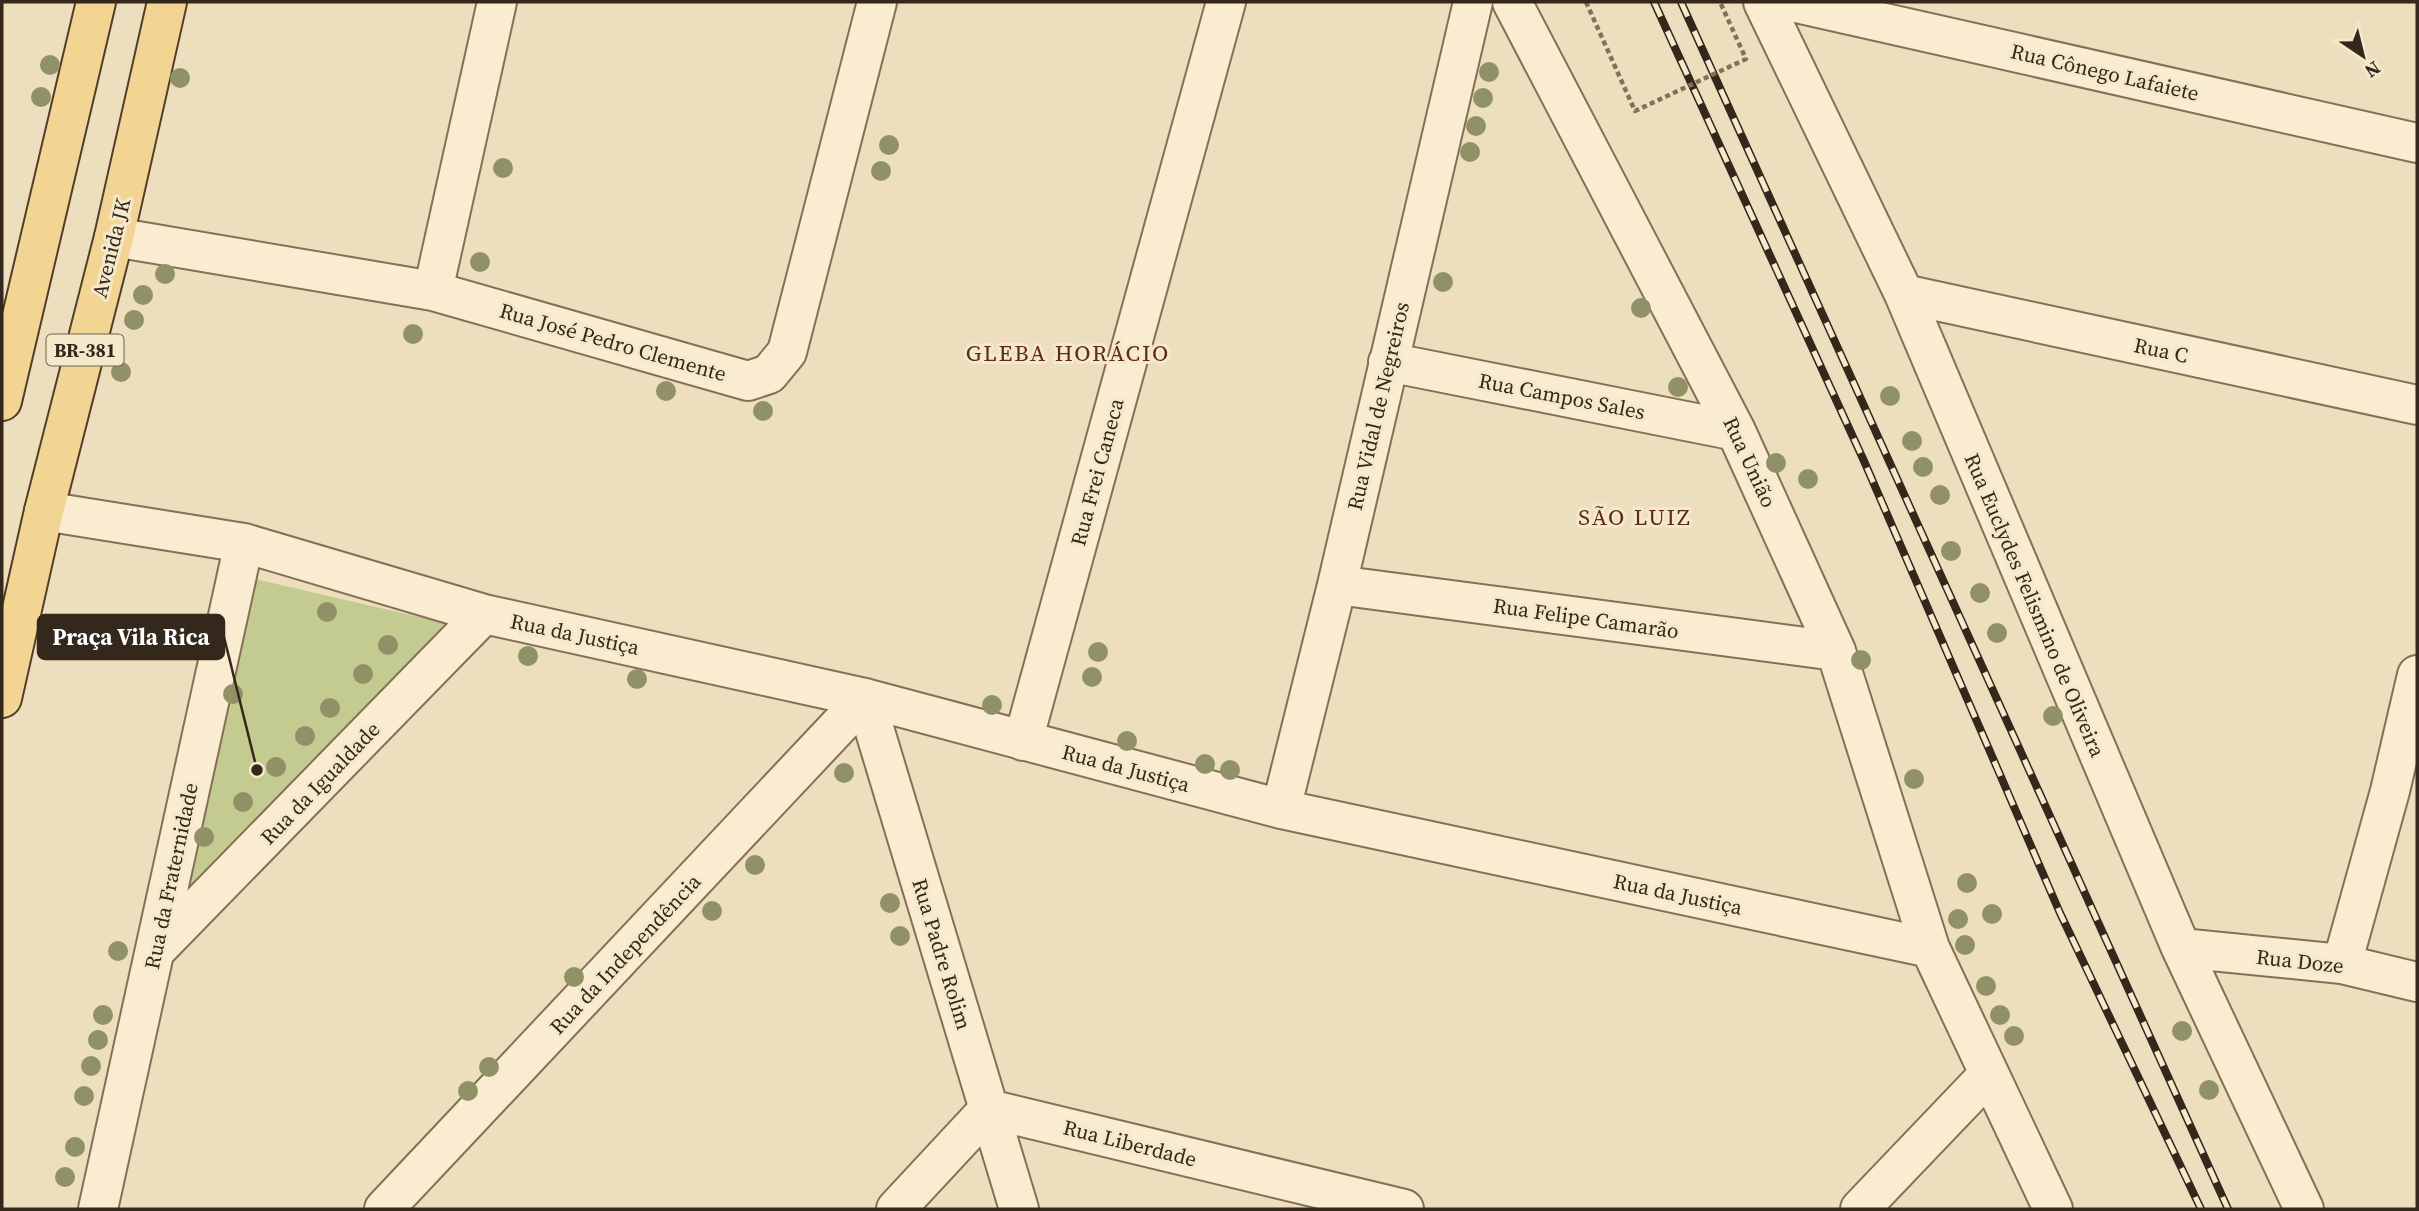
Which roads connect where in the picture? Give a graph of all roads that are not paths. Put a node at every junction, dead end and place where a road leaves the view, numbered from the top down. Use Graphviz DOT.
graph roads {
  1 [pos="96,2"];
  2 [pos="167,2"];
  3 [pos="497,2"];
  4 [pos="877,2"];
  5 [pos="1226,2"];
  6 [pos="1473,2"];
  7 [pos="1512,2"];
  8 [pos="1763,2"];
  9 [pos="1793,2"];
  10 [pos="2417,143"];
  11 [pos="114,237"];
  12 [pos="433,290"];
  13 [pos="1904,294"];
  14 [pos="1388,362"];
  15 [pos="2,401"];
  16 [pos="2417,405"];
  17 [pos="1736,431"];
  18 [pos="44,511"];
  19 [pos="244,543"];
  20 [pos="1337,585"];
  21 [pos="484,614"];
  22 [pos="1836,650"];
  23 [pos="2417,675"];
  24 [pos="2,698"];
  25 [pos="866,698"];
  26 [pos="1023,741"];
  27 [pos="2404,794"];
  28 [pos="1281,809"];
  29 [pos="1930,948"];
  30 [pos="2181,948"];
  31 [pos="155,951"];
  32 [pos="2342,964"];
  33 [pos="2417,982"];
  34 [pos="1989,1074"];
  35 [pos="989,1109"];
  36 [pos="98,1209"];
  37 [pos="384,1209"];
  38 [pos="897,1209"];
  39 [pos="1019,1209"];
  40 [pos="1404,1209"];
  41 [pos="1860,1209"];
  42 [pos="2053,1209"];
  43 [pos="2304,1209"];
  1 -- 15 [label="main road, BR-381"];
  2 -- 11 [label="main road, Avenida JK / BR-381"];
  3 -- 12 [label="street"];
  4 -- 12 [label="street, Rua José Pedro Clemente"];
  5 -- 26 [label="street, Rua Frei Caneca"];
  6 -- 14 [label="street, Rua Vidal de Negreiros"];
  7 -- 17 [label="street, Rua União"];
  8 -- 13 [label="street, Rua Euclydes Felismino de Oliveira"];
  9 -- 10 [label="street, Rua Cônego Lafaiete"];
  11 -- 12 [label="street, Rua José Pedro Clemente"];
  11 -- 18 [label="main road, Avenida JK / BR-381"];
  13 -- 16 [label="street, Rua C"];
  13 -- 30 [label="street, Rua Euclydes Felismino de Oliveira"];
  14 -- 17 [label="street, Rua Campos Sales"];
  14 -- 20 [label="street, Rua Vidal de Negreiros"];
  17 -- 22 [label="street, Rua União"];
  18 -- 19 [label="street, Rua da Justiça"];
  18 -- 24 [label="main road, Avenida JK / BR-381"];
  19 -- 21 [label="street, Rua da Justiça"];
  19 -- 31 [label="street, Rua da Fraternidade"];
  20 -- 22 [label="street, Rua Felipe Camarão"];
  20 -- 28 [label="street, Rua Vidal de Negreiros"];
  21 -- 25 [label="street, Rua da Justiça"];
  21 -- 31 [label="street, Rua da Igualdade"];
  22 -- 29 [label="street, Rua União"];
  23 -- 27 [label="street"];
  25 -- 26 [label="street, Rua da Justiça"];
  25 -- 35 [label="street, Rua Padre Rolim"];
  25 -- 37 [label="street, Rua da Independência"];
  26 -- 28 [label="street, Rua da Justiça"];
  27 -- 32 [label="street"];
  28 -- 29 [label="street, Rua da Justiça"];
  29 -- 34 [label="street"];
  30 -- 32 [label="street, Rua Doze"];
  30 -- 43 [label="street, Rua Euclydes Felismino de Oliveira"];
  31 -- 36 [label="street, Rua da Fraternidade"];
  32 -- 33 [label="street, Rua Doze"];
  34 -- 41 [label="street"];
  34 -- 42 [label="street"];
  35 -- 38 [label="street"];
  35 -- 39 [label="street, Rua Padre Rolim"];
  35 -- 40 [label="street, Rua Liberdade"];
}
